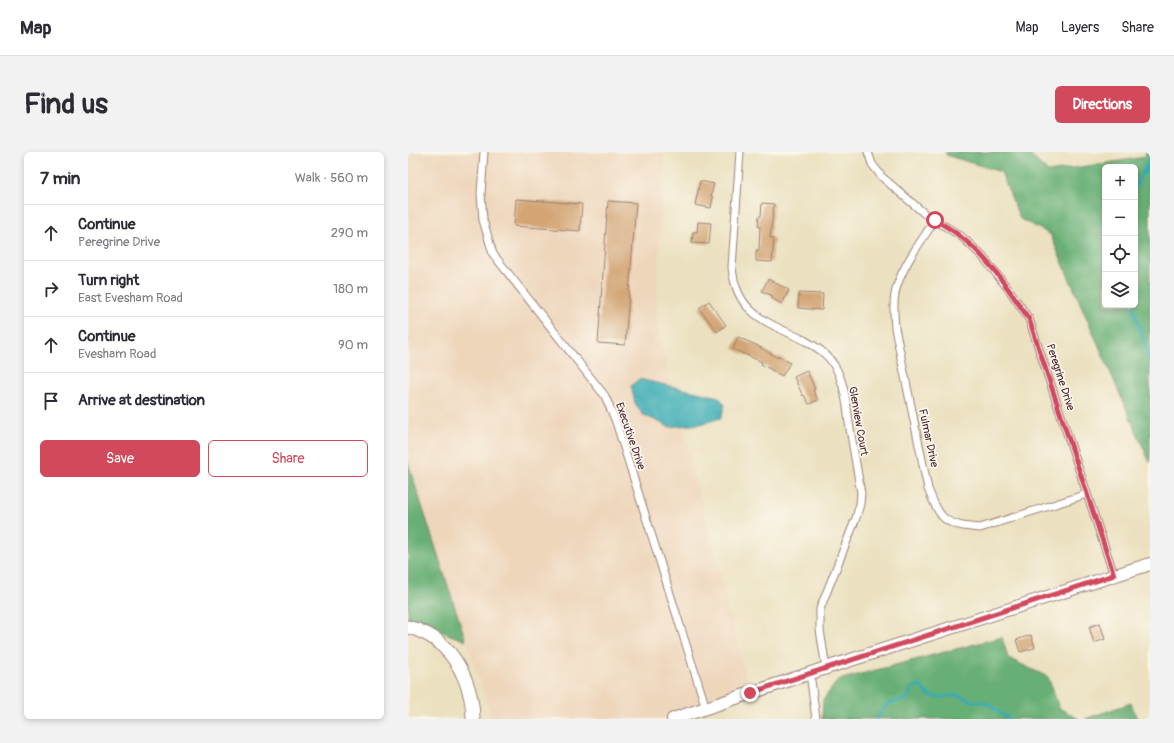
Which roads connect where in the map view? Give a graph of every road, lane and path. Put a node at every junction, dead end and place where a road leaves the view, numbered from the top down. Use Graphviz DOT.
graph roads {
  1 [pos="484,152"];
  2 [pos="740,152"];
  3 [pos="868,152"];
  4 [pos="935,220"];
  5 [pos="1087,494"];
  6 [pos="1150,564"];
  7 [pos="1114,575"];
  8 [pos="408,627"];
  9 [pos="826,668"];
  10 [pos="810,673"];
  11 [pos="706,708"];
  12 [pos="473,719"];
  13 [pos="673,719"];
  14 [pos="816,719"];
  1 -- 11 [label="street, Executive Drive"];
  2 -- 9 [label="street, Glenview Court"];
  3 -- 4 [label="street, Peregrine Drive"];
  4 -- 5 [label="street, Peregrine Drive"];
  4 -- 5 [label="street, Fulmar Drive"];
  5 -- 7 [label="street, Peregrine Drive"];
  6 -- 7 [label="main road"];
  7 -- 9 [label="main road"];
  8 -- 12 [label="highway"];
  9 -- 10 [label="main road"];
  10 -- 11 [label="main road"];
  10 -- 14 [label="street"];
  11 -- 13 [label="main road"];
}
